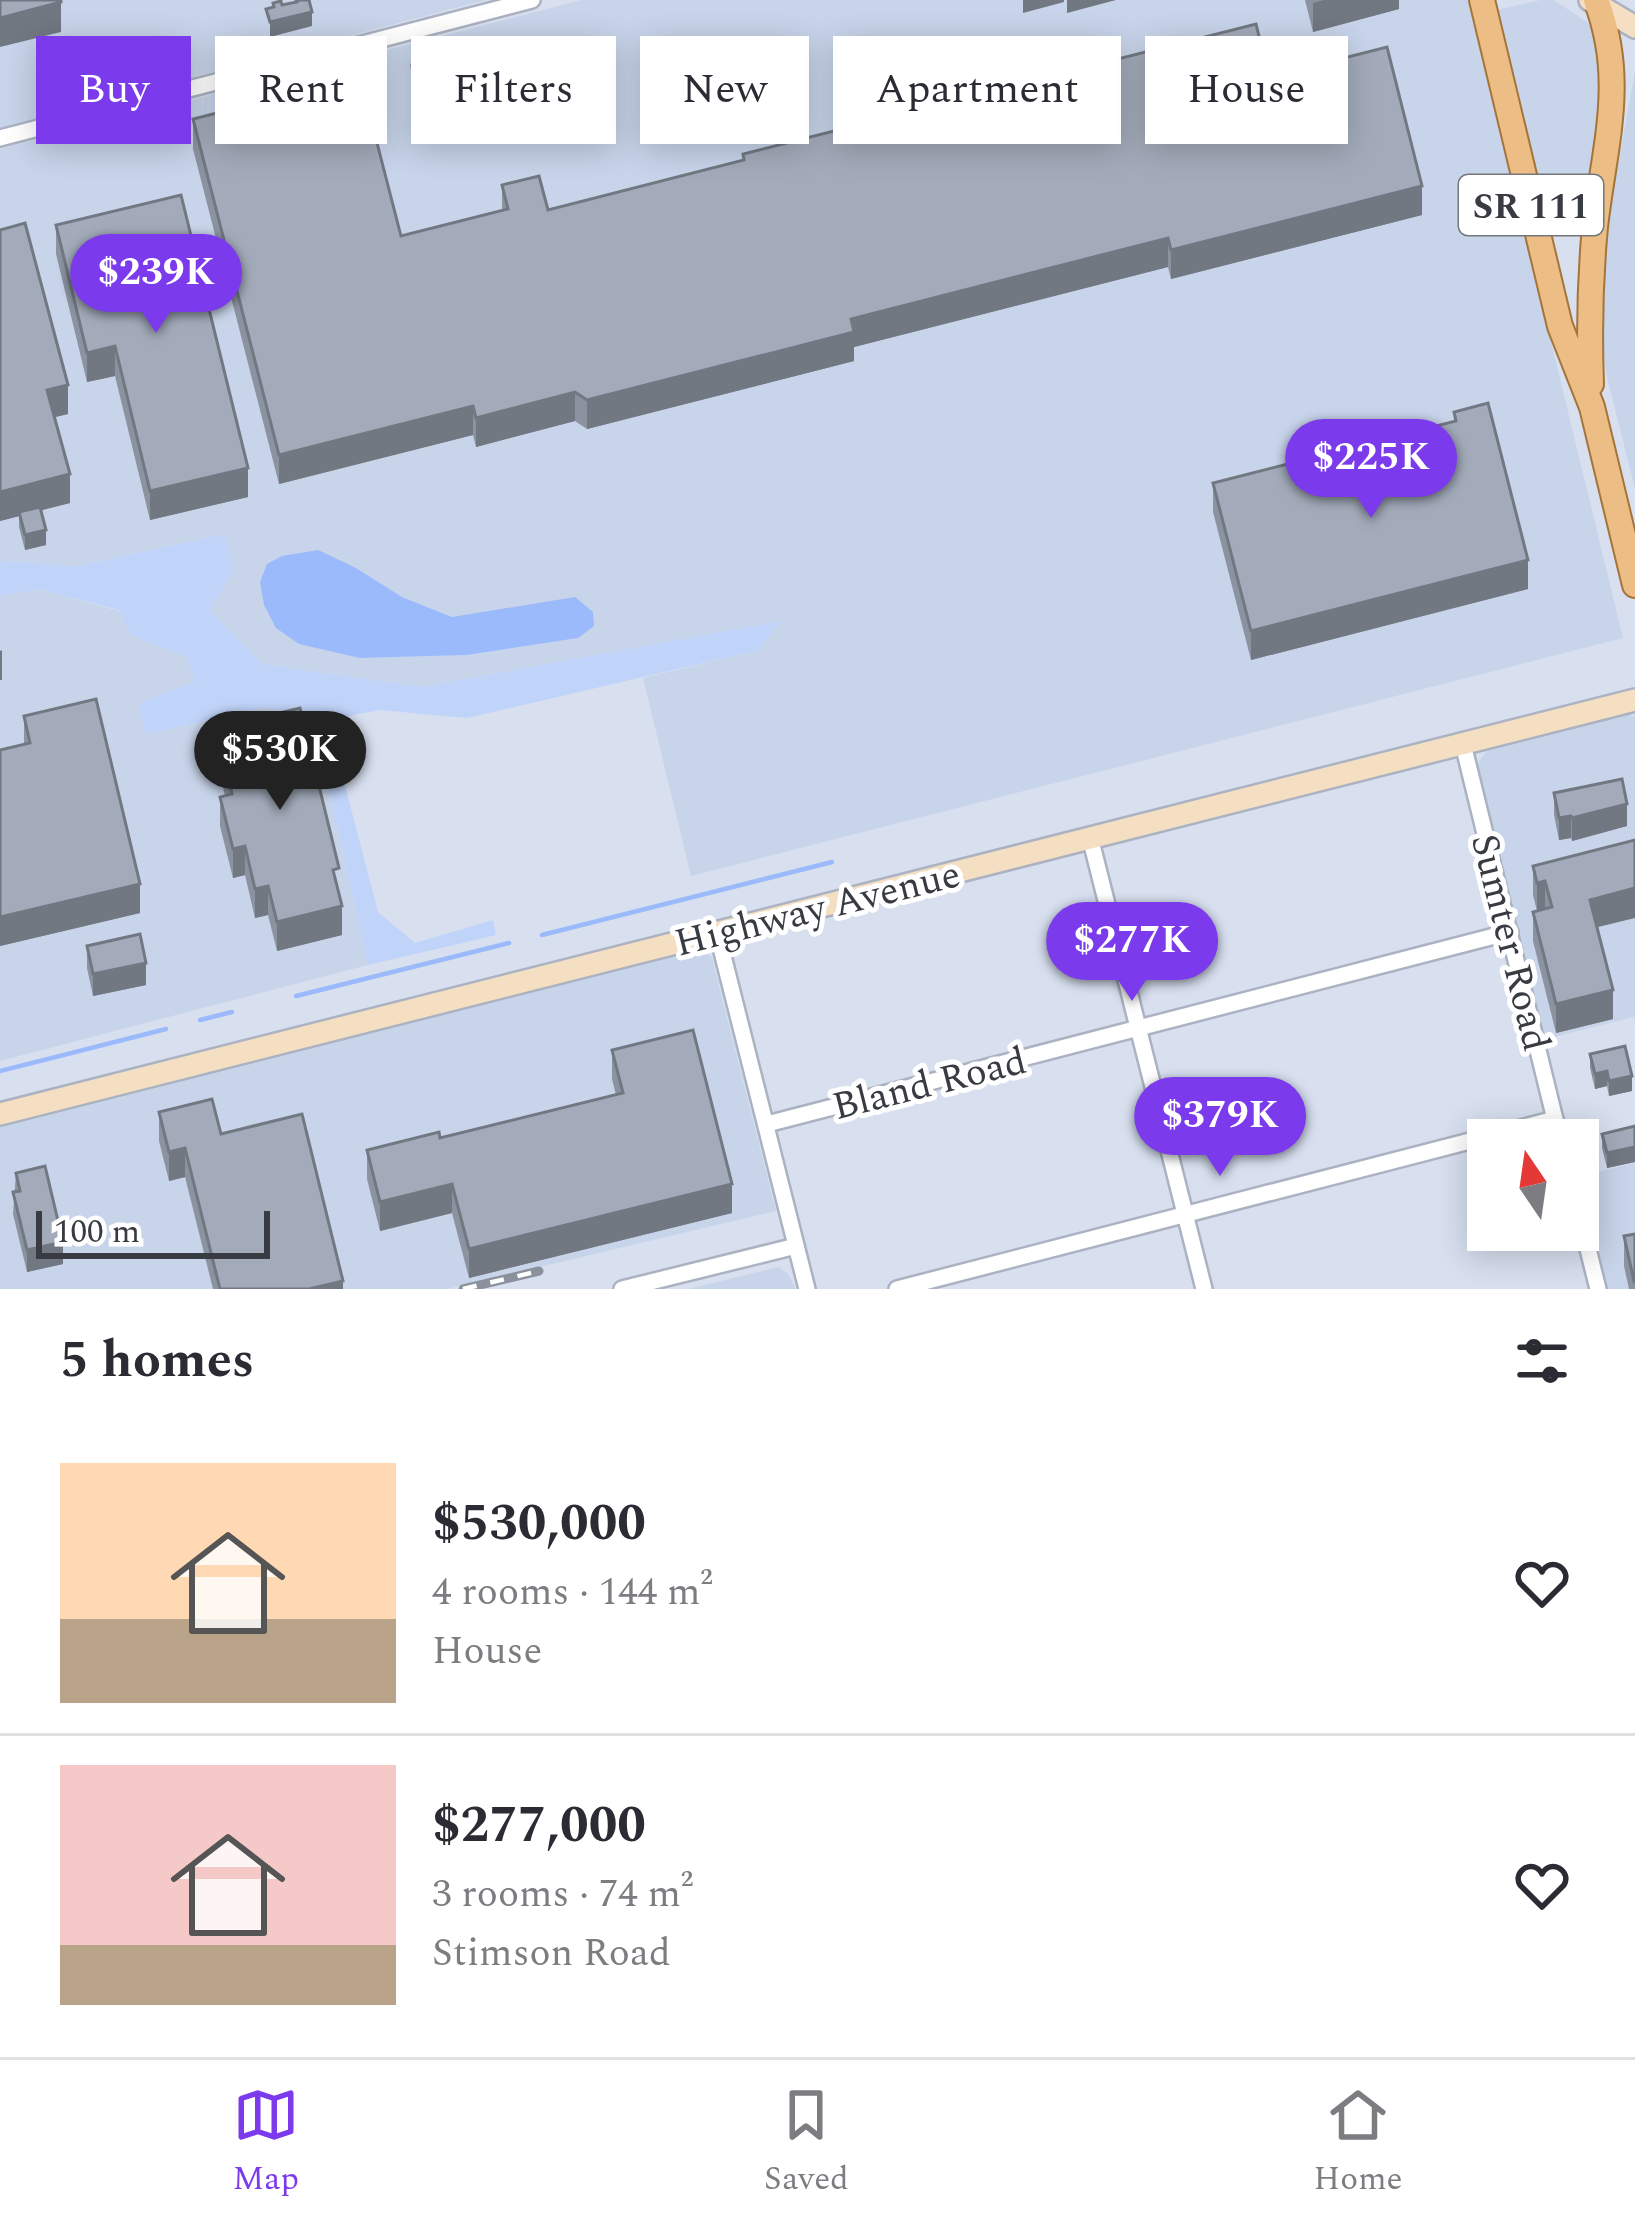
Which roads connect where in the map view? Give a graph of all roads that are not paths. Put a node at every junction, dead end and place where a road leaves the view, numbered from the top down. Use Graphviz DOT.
graph roads {
  1 [pos="532,0"];
  2 [pos="1483,0"];
  3 [pos="1600,2"];
  4 [pos="1635,16"];
  5 [pos="1635,28"];
  6 [pos="0,138"];
  7 [pos="1592,407"];
  8 [pos="1635,585"];
  9 [pos="1635,700"];
  10 [pos="1462,744"];
  11 [pos="1090,837"];
  12 [pos="717,932"];
  13 [pos="1510,932"];
  14 [pos="1139,1029"];
  15 [pos="0,1114"];
  16 [pos="1555,1119"];
  17 [pos="766,1124"];
  18 [pos="1467,1142"];
  19 [pos="1185,1214"];
  20 [pos="796,1246"];
  21 [pos="1588,1251"];
  22 [pos="622,1289"];
  23 [pos="807,1289"];
  24 [pos="898,1289"];
  25 [pos="1204,1289"];
  26 [pos="1598,1289"];
  1 -- 6 [label="street"];
  2 -- 7 [label="main road, SR 111"];
  3 -- 4 [label="street"];
  3 -- 5 [label="street"];
  3 -- 7 [label="main road, SR 111"];
  7 -- 8 [label="main road, SR 111"];
  9 -- 10 [label="street, Highway Avenue"];
  10 -- 11 [label="street, Highway Avenue"];
  10 -- 13 [label="street, Sumter Road"];
  11 -- 12 [label="street, Highway Avenue"];
  11 -- 14 [label="street"];
  12 -- 15 [label="street, Highway Avenue"];
  12 -- 17 [label="street"];
  13 -- 14 [label="street, Bland Road"];
  13 -- 16 [label="street, Sumter Road"];
  14 -- 17 [label="street, Bland Road"];
  14 -- 19 [label="street"];
  17 -- 20 [label="street"];
  18 -- 19 [label="street"];
  19 -- 24 [label="street"];
  19 -- 25 [label="street"];
  20 -- 22 [label="street"];
  20 -- 23 [label="street"];
  21 -- 26 [label="street"];
}
